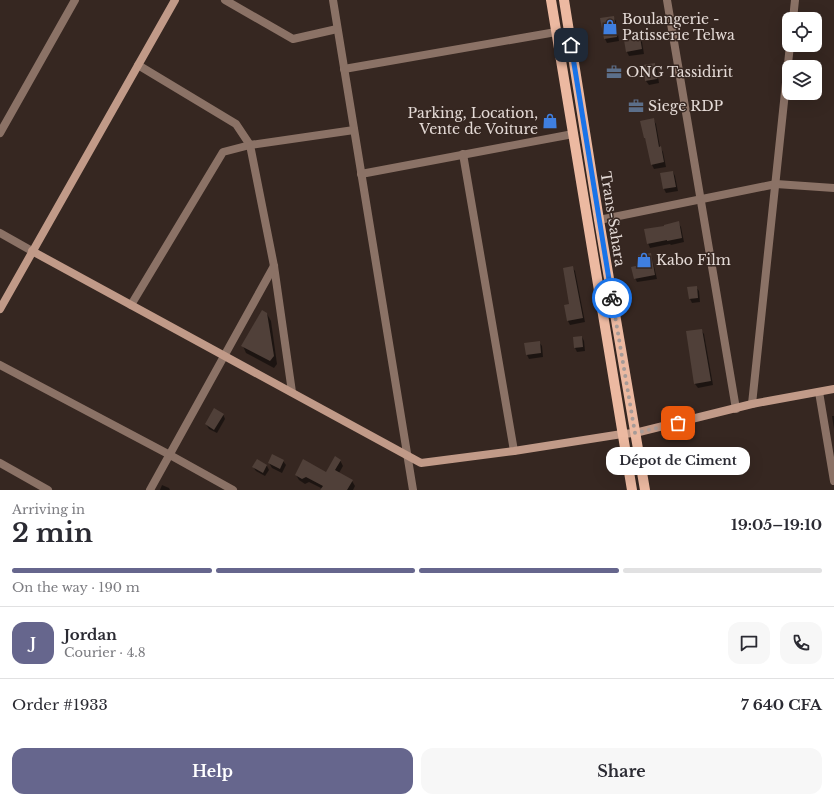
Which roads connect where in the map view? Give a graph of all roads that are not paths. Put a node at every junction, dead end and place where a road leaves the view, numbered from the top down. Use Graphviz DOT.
graph roads {
  1 [pos="75,0"];
  2 [pos="175,0"];
  3 [pos="225,0"];
  4 [pos="333,0"];
  5 [pos="551,0"];
  6 [pos="564,0"];
  7 [pos="667,0"];
  8 [pos="795,0"];
  9 [pos="794,12"];
  10 [pos="338,29"];
  11 [pos="556,32"];
  12 [pos="789,52"];
  13 [pos="138,65"];
  14 [pos="344,68"];
  15 [pos="354,130"];
  16 [pos="0,133"];
  17 [pos="573,134"];
  18 [pos="250,145"];
  19 [pos="463,154"];
  20 [pos="361,174"];
  21 [pos="776,184"];
  22 [pos="834,188"];
  23 [pos="700,199"];
  24 [pos="598,220"];
  25 [pos="0,233"];
  26 [pos="32,251"];
  27 [pos="274,266"];
  28 [pos="131,305"];
  29 [pos="0,309"];
  30 [pos="225,356"];
  31 [pos="0,365"];
  32 [pos="834,389"];
  33 [pos="292,392"];
  34 [pos="819,392"];
  35 [pos="752,404"];
  36 [pos="736,409"];
  37 [pos="635,433"];
  38 [pos="622,434"];
  39 [pos="514,451"];
  40 [pos="170,455"];
  41 [pos="408,456"];
  42 [pos="0,463"];
  43 [pos="834,481"];
  44 [pos="48,490"];
  45 [pos="150,490"];
  46 [pos="233,490"];
  47 [pos="413,490"];
  48 [pos="632,490"];
  49 [pos="644,490"];
  1 -- 16 [label="street"];
  2 -- 13 [label="street"];
  3 -- 10 [label="street"];
  4 -- 10 [label="street"];
  5 -- 11 [label="main road, Trans-Sahara"];
  6 -- 24 [label="main road, Trans-Sahara"];
  7 -- 23 [label="street"];
  8 -- 9 [label="street"];
  10 -- 14 [label="street"];
  11 -- 14 [label="street"];
  11 -- 17 [label="main road, Trans-Sahara"];
  12 -- 21 [label="street"];
  13 -- 18 [label="street"];
  13 -- 26 [label="street"];
  14 -- 15 [label="street"];
  15 -- 18 [label="street"];
  15 -- 20 [label="street"];
  17 -- 19 [label="street"];
  17 -- 38 [label="main road, Trans-Sahara"];
  18 -- 27 [label="street"];
  18 -- 28 [label="street"];
  19 -- 20 [label="street"];
  19 -- 39 [label="street"];
  20 -- 41 [label="street"];
  21 -- 22 [label="street"];
  21 -- 23 [label="street"];
  21 -- 35 [label="street"];
  23 -- 24 [label="street"];
  23 -- 36 [label="street"];
  24 -- 37 [label="main road, Trans-Sahara"];
  25 -- 26 [label="street"];
  26 -- 28 [label="street"];
  26 -- 29 [label="street"];
  27 -- 30 [label="street"];
  27 -- 33 [label="street"];
  28 -- 30 [label="street"];
  30 -- 33 [label="street"];
  30 -- 40 [label="street"];
  31 -- 40 [label="street"];
  32 -- 34 [label="street"];
  33 -- 41 [label="street"];
  34 -- 35 [label="street"];
  34 -- 43 [label="street"];
  35 -- 36 [label="street"];
  36 -- 37 [label="street"];
  37 -- 38 [label="street"];
  37 -- 49 [label="main road, Trans-Sahara"];
  38 -- 39 [label="street"];
  38 -- 48 [label="main road, Trans-Sahara"];
  39 -- 41 [label="street"];
  40 -- 45 [label="street"];
  40 -- 46 [label="street"];
  41 -- 47 [label="street"];
  42 -- 44 [label="street"];
}
